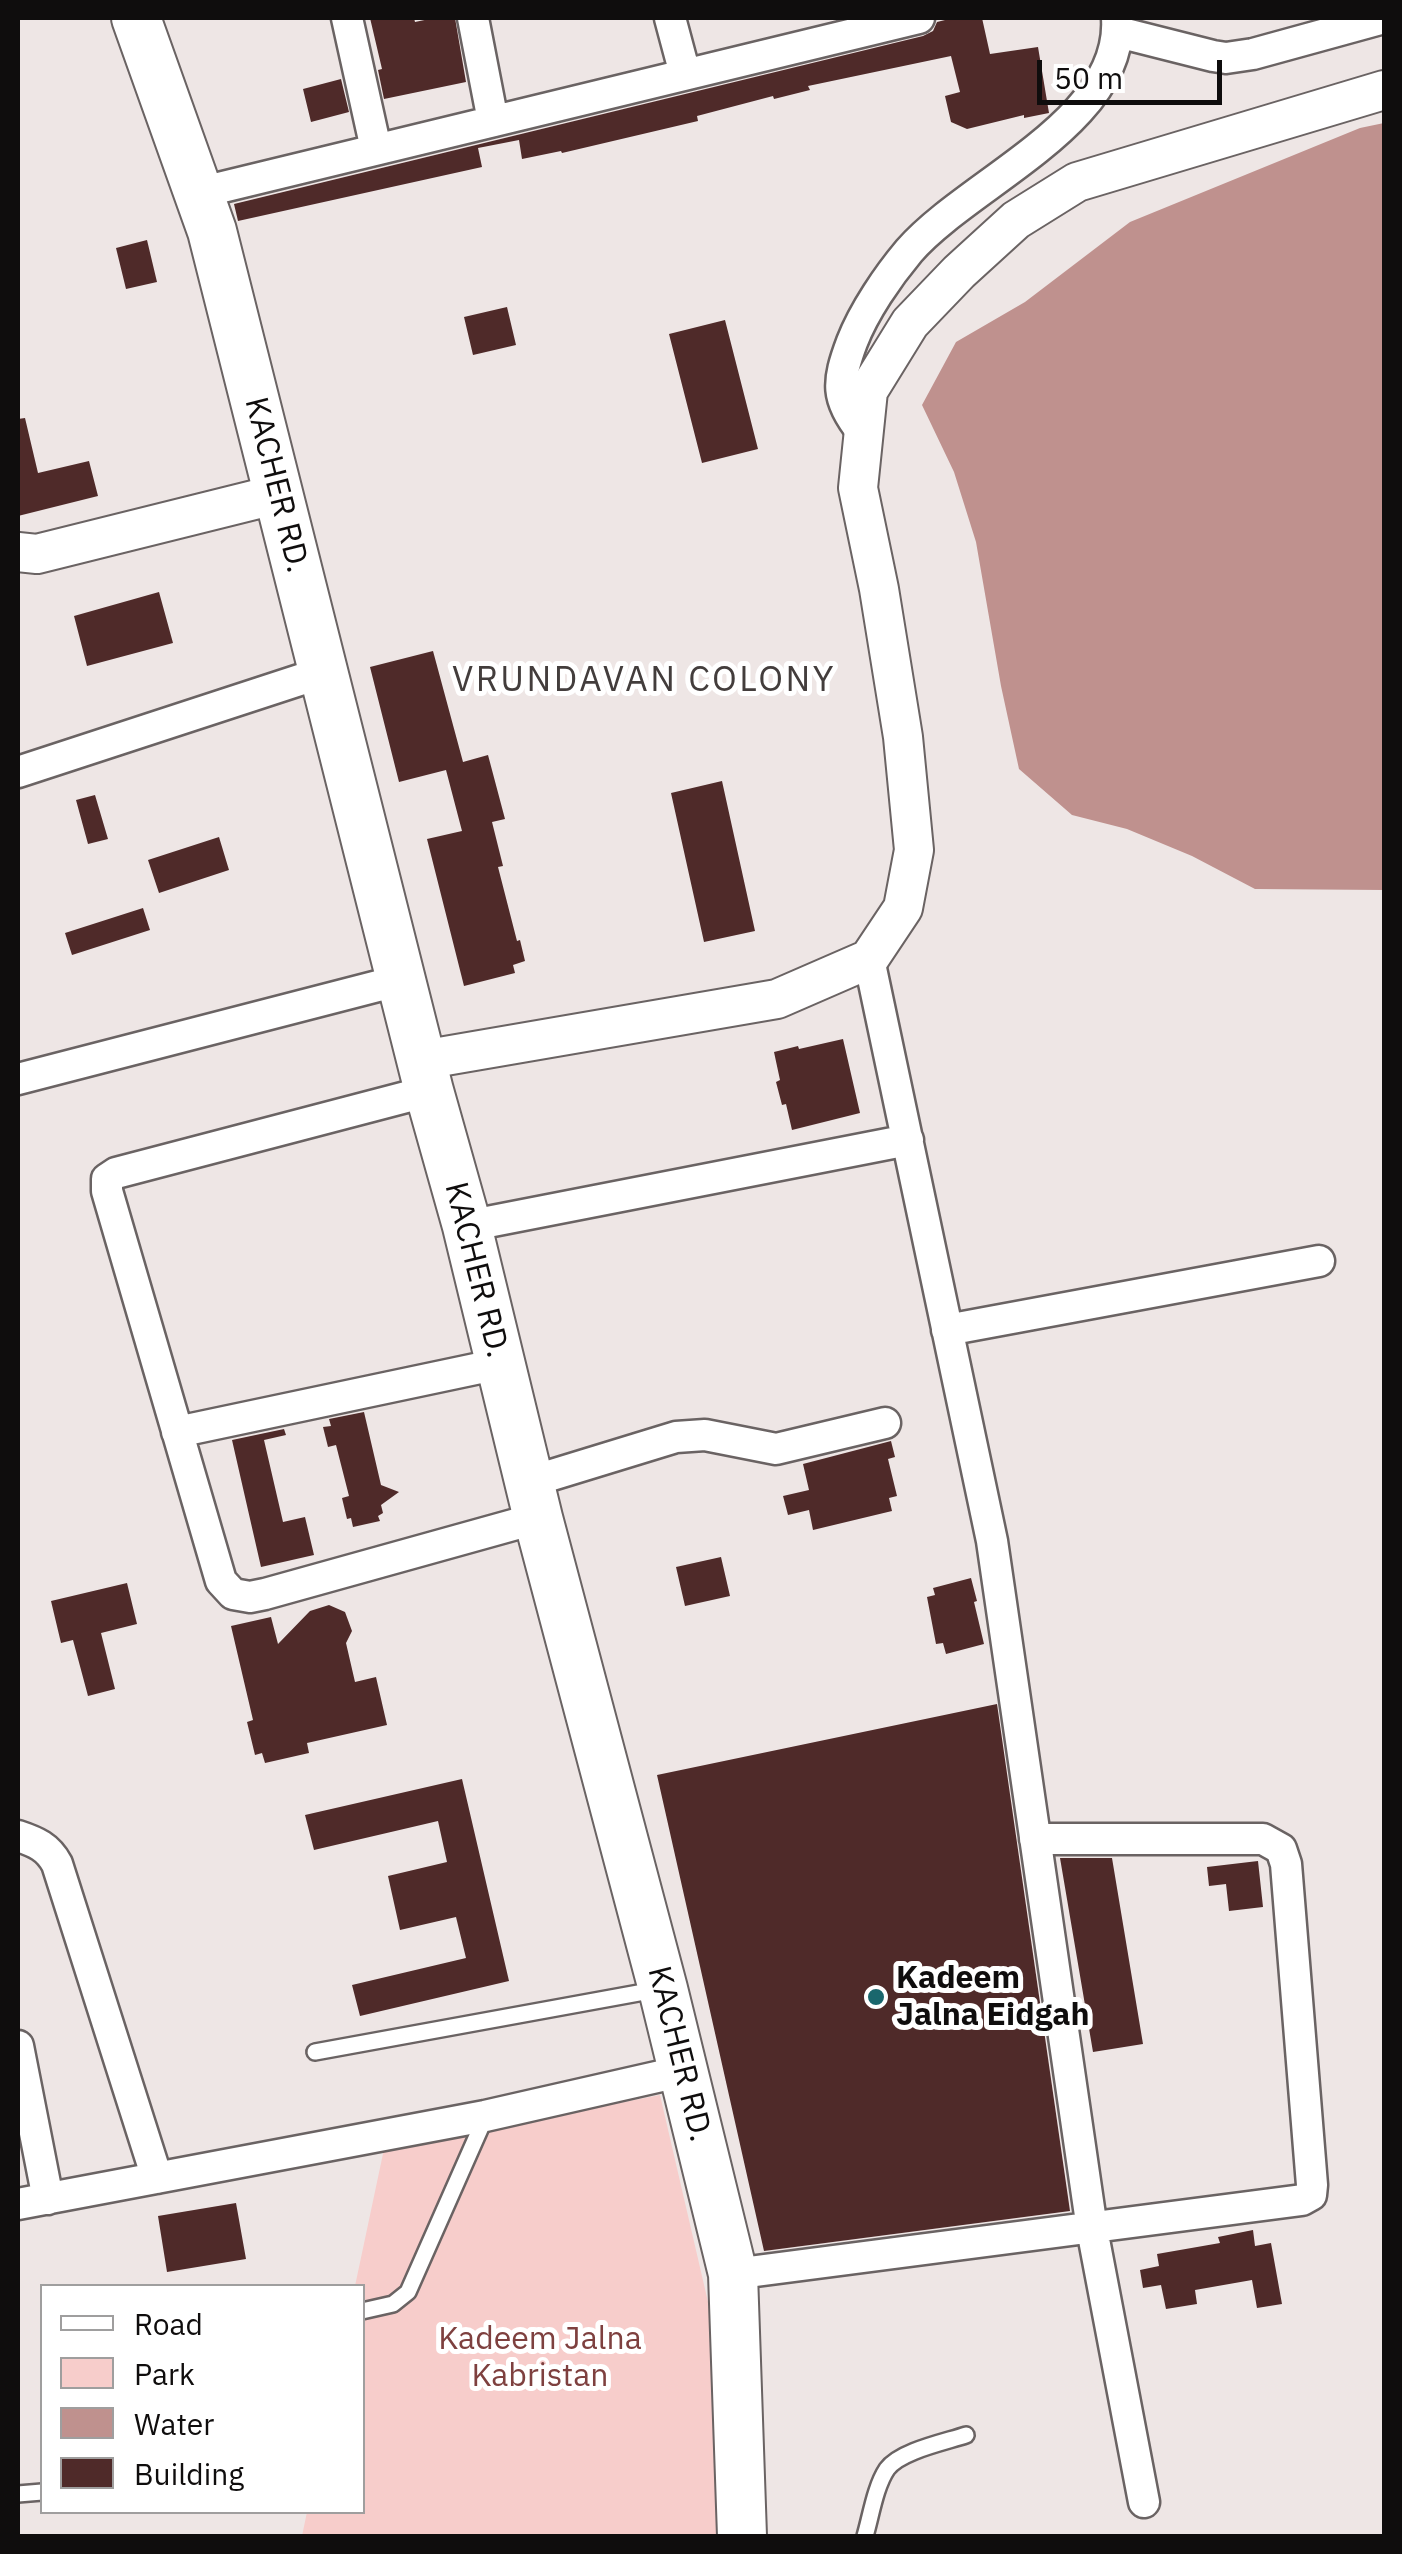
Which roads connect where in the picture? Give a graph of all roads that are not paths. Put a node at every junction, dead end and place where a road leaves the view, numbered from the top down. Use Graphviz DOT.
graph roads {
  1 [pos="136,18"];
  2 [pos="347,18"];
  3 [pos="473,18"];
  4 [pos="670,18"];
  5 [pos="919,18"];
  6 [pos="1384,18"];
  7 [pos="1117,24"];
  8 [pos="1298,29"];
  9 [pos="813,30"];
  10 [pos="685,74"];
  11 [pos="1384,90"];
  12 [pos="493,121"];
  13 [pos="376,150"];
  14 [pos="198,193"];
  15 [pos="864,433"];
  16 [pos="278,494"];
  17 [pos="18,552"];
  18 [pos="324,672"];
  19 [pos="18,772"];
  20 [pos="869,960"];
  21 [pos="401,980"];
  22 [pos="426,1076"];
  23 [pos="18,1079"];
  24 [pos="908,1140"];
  25 [pos="467,1226"];
  26 [pos="1319,1262"];
  27 [pos="948,1330"];
  28 [pos="498,1364"];
  29 [pos="885,1423"];
  30 [pos="177,1432"];
  31 [pos="533,1500"];
  32 [pos="18,1836"];
  33 [pos="1035,1838"];
  34 [pos="663,1989"];
  35 [pos="18,2046"];
  36 [pos="315,2052"];
  37 [pos="683,2071"];
  38 [pos="485,2116"];
  39 [pos="156,2178"];
  40 [pos="48,2198"];
  41 [pos="18,2204"];
  42 [pos="1092,2228"];
  43 [pos="733,2274"];
  44 [pos="365,2310"];
  45 [pos="966,2435"];
  46 [pos="1144,2502"];
  47 [pos="742,2536"];
  48 [pos="864,2536"];
  1 -- 14 [label="main road, KACHER RD."];
  2 -- 13 [label="street"];
  3 -- 12 [label="street"];
  4 -- 10 [label="street"];
  5 -- 9 [label="street"];
  6 -- 8 [label="street"];
  7 -- 8 [label="street"];
  7 -- 15 [label="street"];
  9 -- 10 [label="street"];
  10 -- 12 [label="street"];
  11 -- 15 [label="street"];
  12 -- 13 [label="street"];
  13 -- 14 [label="street"];
  14 -- 16 [label="main road, KACHER RD."];
  15 -- 20 [label="street"];
  16 -- 17 [label="street"];
  16 -- 18 [label="main road, KACHER RD."];
  18 -- 19 [label="street"];
  18 -- 21 [label="main road, KACHER RD."];
  20 -- 22 [label="street"];
  20 -- 24 [label="street"];
  21 -- 22 [label="main road, KACHER RD."];
  21 -- 23 [label="street"];
  22 -- 25 [label="main road, KACHER RD."];
  22 -- 30 [label="street"];
  24 -- 25 [label="street"];
  24 -- 27 [label="street"];
  25 -- 28 [label="main road, KACHER RD."];
  26 -- 27 [label="street"];
  27 -- 33 [label="street"];
  28 -- 30 [label="street"];
  28 -- 31 [label="main road, KACHER RD."];
  29 -- 31 [label="street"];
  30 -- 31 [label="street"];
  31 -- 34 [label="main road, KACHER RD."];
  32 -- 39 [label="street"];
  33 -- 42 [label="street"];
  33 -- 42 [label="street"];
  34 -- 36 [label="lane"];
  34 -- 37 [label="main road, KACHER RD."];
  35 -- 40 [label="street"];
  37 -- 38 [label="street"];
  37 -- 43 [label="main road, KACHER RD."];
  38 -- 39 [label="street"];
  38 -- 44 [label="lane"];
  39 -- 40 [label="street"];
  40 -- 41 [label="street"];
  42 -- 43 [label="street"];
  42 -- 46 [label="street"];
  43 -- 47 [label="main road, KACHER RD."];
  45 -- 48 [label="lane"];
}
